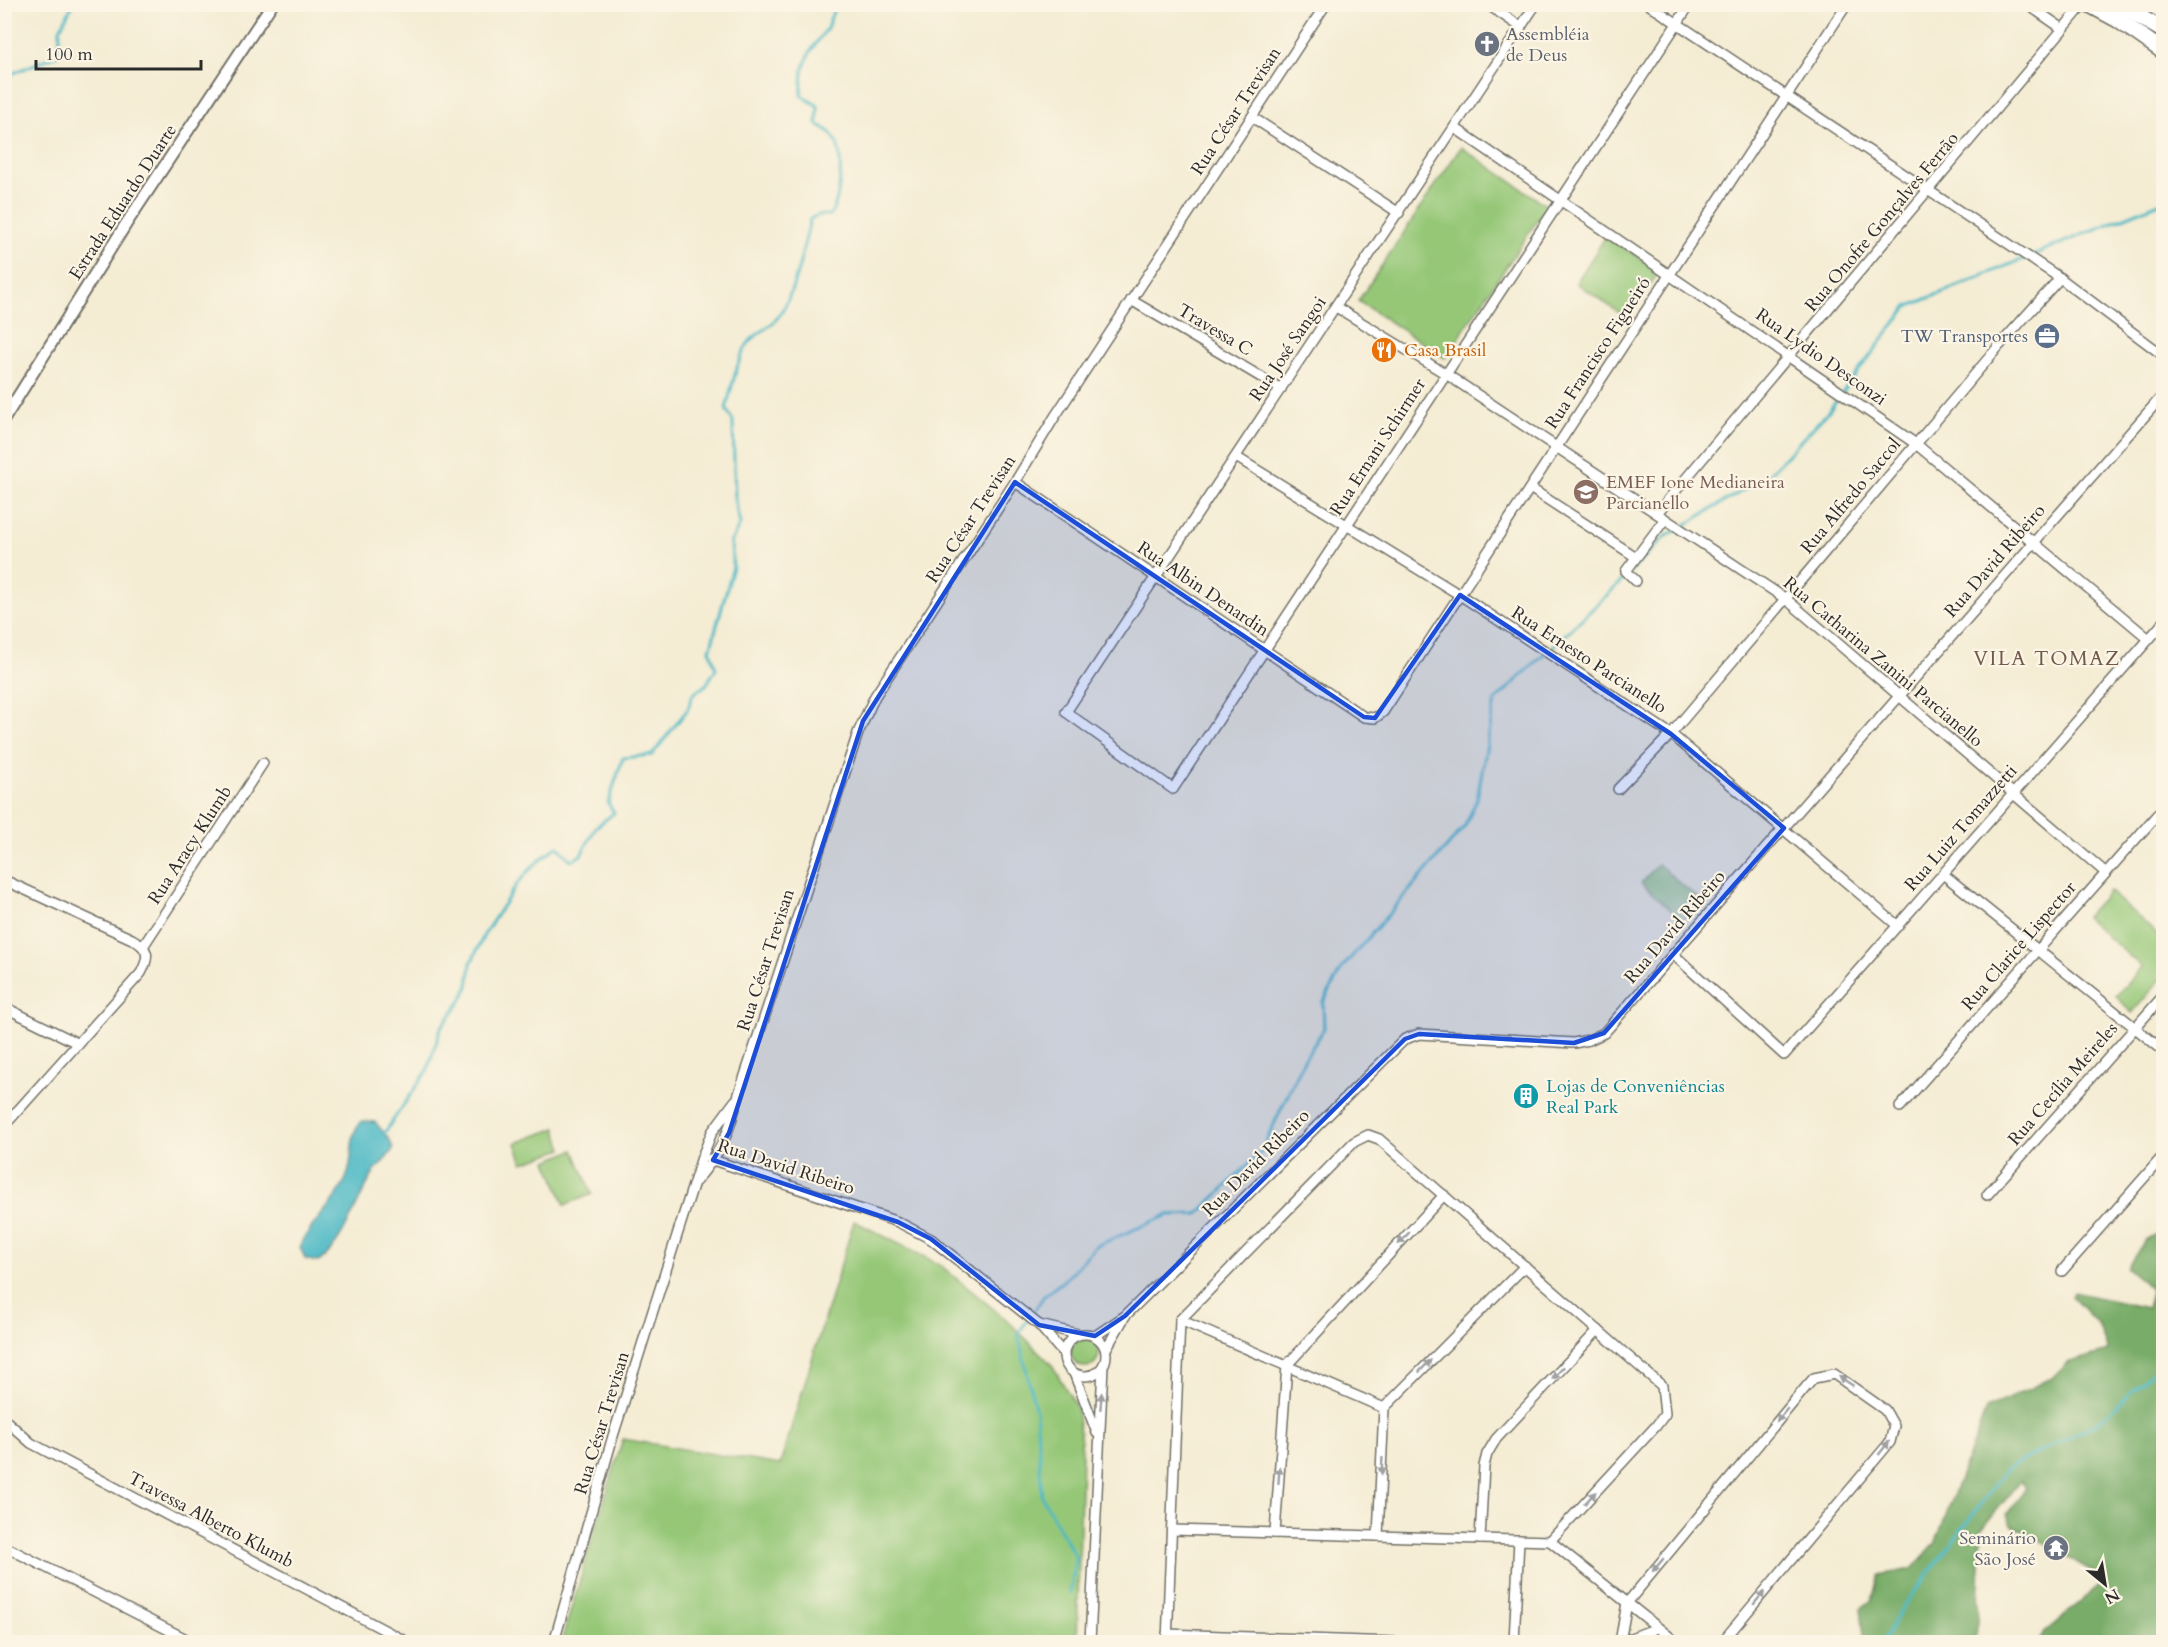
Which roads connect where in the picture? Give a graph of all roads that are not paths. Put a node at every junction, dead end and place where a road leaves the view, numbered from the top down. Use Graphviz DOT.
graph roads {
  1 [pos="272,4"];
  2 [pos="1326,4"];
  3 [pos="1486,4"];
  4 [pos="1536,4"];
  5 [pos="1648,4"];
  6 [pos="1690,4"];
  7 [pos="1847,4"];
  8 [pos="2027,4"];
  9 [pos="2086,4"];
  10 [pos="2118,4"];
  11 [pos="2159,4"];
  12 [pos="2163,6"];
  13 [pos="1677,24"];
  14 [pos="1521,27"];
  15 [pos="2063,29"];
  16 [pos="2163,32"];
  17 [pos="2163,52"];
  18 [pos="1788,97"];
  19 [pos="1252,117"];
  20 [pos="1455,128"];
  21 [pos="1930,191"];
  22 [pos="1560,202"];
  23 [pos="1399,213"];
  24 [pos="1669,274"];
  25 [pos="2060,278"];
  26 [pos="1131,300"];
  27 [pos="1336,307"];
  28 [pos="1790,356"];
  29 [pos="2163,356"];
  30 [pos="1446,374"];
  31 [pos="1281,389"];
  32 [pos="2163,394"];
  33 [pos="4,419"];
  34 [pos="1916,444"];
  35 [pos="1557,447"];
  36 [pos="1236,457"];
  37 [pos="1015,482"];
  38 [pos="1530,488"];
  39 [pos="1661,516"];
  40 [pos="1346,525"];
  41 [pos="2034,542"];
  42 [pos="1636,557"];
  43 [pos="1156,577"];
  44 [pos="1636,581"];
  45 [pos="1460,595"];
  46 [pos="1786,599"];
  47 [pos="2163,622"];
  48 [pos="2149,639"];
  49 [pos="1264,650"];
  50 [pos="1899,696"];
  51 [pos="1375,718"];
  52 [pos="1671,734"];
  53 [pos="263,763"];
  54 [pos="1173,789"];
  55 [pos="1618,789"];
  56 [pos="2013,794"];
  57 [pos="2163,807"];
  58 [pos="1784,828"];
  59 [pos="2106,873"];
  60 [pos="1943,874"];
  61 [pos="4,880"];
  62 [pos="1898,926"];
  63 [pos="144,945"];
  64 [pos="2038,950"];
  65 [pos="1673,954"];
  66 [pos="2163,995"];
  67 [pos="4,1007"];
  68 [pos="2135,1028"];
  69 [pos="79,1044"];
  70 [pos="2163,1051"];
  71 [pos="738,1096"];
  72 [pos="1900,1107"];
  73 [pos="4,1126"];
  74 [pos="2163,1155"];
  75 [pos="702,1157"];
  76 [pos="713,1160"];
  77 [pos="696,1181"];
  78 [pos="1444,1195"];
  79 [pos="1987,1195"];
  80 [pos="1525,1266"];
  81 [pos="2062,1271"];
  82 [pos="1125,1316"];
  83 [pos="1180,1320"];
  84 [pos="1039,1325"];
  85 [pos="1598,1330"];
  86 [pos="1078,1334"];
  87 [pos="1095,1336"];
  88 [pos="1106,1349"];
  89 [pos="1063,1353"];
  90 [pos="1287,1365"];
  91 [pos="1103,1366"];
  92 [pos="1074,1374"];
  93 [pos="1384,1408"];
  94 [pos="4,1419"];
  95 [pos="1098,1436"];
  96 [pos="1172,1530"];
  97 [pos="1275,1533"];
  98 [pos="1378,1536"];
  99 [pos="1480,1539"];
  100 [pos="1519,1540"];
  101 [pos="1550,1541"];
  102 [pos="4,1546"];
  103 [pos="1627,1603"];
  104 [pos="1657,1628"];
  105 [pos="1167,1638"];
  106 [pos="192,1642"];
  107 [pos="407,1642"];
  108 [pos="554,1642"];
  109 [pos="1090,1642"];
  110 [pos="1394,1642"];
  111 [pos="1514,1642"];
  112 [pos="1620,1642"];
  113 [pos="1676,1642"];
  114 [pos="1722,1642"];
  1 -- 33 [label="street, Estrada Eduardo Duarte"];
  2 -- 19 [label="street, Rua César Trevisan"];
  3 -- 14 [label="street"];
  4 -- 14 [label="street, Rua José Sangoi"];
  5 -- 13 [label="street"];
  6 -- 13 [label="street, Rua Ernani Schirmer"];
  7 -- 18 [label="street, Rua Francisco Figueiró"];
  8 -- 15 [label="street"];
  9 -- 15 [label="street, Rua Onofre Gonçalves Ferrão"];
  9 -- 17 [label="highway"];
  10 -- 16 [label="highway"];
  11 -- 12 [label="street"];
  13 -- 18 [label="street"];
  13 -- 22 [label="street, Rua Ernani Schirmer"];
  14 -- 20 [label="street, Rua José Sangoi"];
  15 -- 21 [label="street, Rua Onofre Gonçalves Ferrão"];
  18 -- 21 [label="street"];
  18 -- 24 [label="street, Rua Francisco Figueiró"];
  19 -- 23 [label="street"];
  19 -- 26 [label="street, Rua César Trevisan"];
  20 -- 22 [label="street, Rua Lydio Desconzi"];
  20 -- 23 [label="street, Rua José Sangoi"];
  21 -- 25 [label="street"];
  21 -- 28 [label="street, Rua Onofre Gonçalves Ferrão"];
  22 -- 24 [label="street, Rua Lydio Desconzi"];
  22 -- 30 [label="street, Rua Ernani Schirmer"];
  23 -- 27 [label="street, Rua José Sangoi"];
  24 -- 28 [label="street, Rua Lydio Desconzi"];
  24 -- 35 [label="street, Rua Francisco Figueiró"];
  25 -- 29 [label="street"];
  25 -- 34 [label="street, Rua Alfredo Saccol"];
  26 -- 31 [label="street, Travessa C"];
  26 -- 37 [label="street, Rua César Trevisan"];
  27 -- 30 [label="street, Rua Catharina Zanini Parcianello"];
  27 -- 31 [label="street, Rua José Sangoi"];
  28 -- 34 [label="street, Rua Lydio Desconzi"];
  28 -- 39 [label="street, Rua Onofre Gonçalves Ferrão"];
  30 -- 35 [label="street, Rua Catharina Zanini Parcianello"];
  30 -- 40 [label="street, Rua Ernani Schirmer"];
  31 -- 36 [label="street, Rua José Sangoi"];
  32 -- 41 [label="street, Rua David Ribeiro"];
  34 -- 41 [label="street, Rua Lydio Desconzi"];
  34 -- 46 [label="street, Rua Alfredo Saccol"];
  35 -- 38 [label="street, Rua Francisco Figueiró"];
  35 -- 39 [label="street, Rua Catharina Zanini Parcianello"];
  36 -- 40 [label="street, Rua Ernesto Parcianello"];
  36 -- 43 [label="street, Rua José Sangoi"];
  37 -- 43 [label="street, Rua Albin Denardin"];
  37 -- 71 [label="street, Rua César Trevisan"];
  38 -- 42 [label="street"];
  38 -- 45 [label="street, Rua Francisco Figueiró"];
  39 -- 42 [label="street, Rua Onofre Gonçalves Ferrão"];
  39 -- 46 [label="street, Rua Catharina Zanini Parcianello"];
  40 -- 45 [label="street, Rua Ernesto Parcianello"];
  40 -- 49 [label="street, Rua Ernani Schirmer"];
  41 -- 48 [label="street, Rua Lydio Desconzi"];
  41 -- 50 [label="street, Rua David Ribeiro"];
  42 -- 44 [label="street"];
  43 -- 49 [label="street, Rua Albin Denardin"];
  43 -- 54 [label="street, Rua José Sangoi"];
  45 -- 51 [label="street, Rua Francisco Figueiró"];
  45 -- 52 [label="street, Rua Ernesto Parcianello"];
  46 -- 50 [label="street, Rua Catharina Zanini Parcianello"];
  46 -- 52 [label="street, Rua Alfredo Saccol"];
  47 -- 48 [label="street, Rua Luiz Tomazzetti"];
  48 -- 56 [label="street, Rua Luiz Tomazzetti"];
  49 -- 51 [label="street, Rua Albin Denardin"];
  49 -- 54 [label="street, Rua Ernani Schirmer"];
  50 -- 56 [label="street, Rua Catharina Zanini Parcianello"];
  50 -- 58 [label="street, Rua David Ribeiro"];
  52 -- 55 [label="street, Rua Alfredo Saccol"];
  52 -- 58 [label="street, Rua Ernesto Parcianello"];
  53 -- 63 [label="street, Rua Aracy Klumb"];
  56 -- 59 [label="street, Rua Catharina Zanini Parcianello"];
  56 -- 60 [label="street, Rua Luiz Tomazzetti"];
  57 -- 59 [label="street, Rua Clarice Lispector"];
  58 -- 62 [label="street, Rua Ernesto Parcianello"];
  58 -- 65 [label="street, Rua David Ribeiro"];
  59 -- 64 [label="street, Rua Clarice Lispector"];
  60 -- 62 [label="street, Rua Luiz Tomazzetti"];
  60 -- 64 [label="street"];
  61 -- 63 [label="street"];
  62 -- 65 [label="street, Rua Luiz Tomazzetti"];
  63 -- 69 [label="street"];
  64 -- 68 [label="street"];
  64 -- 72 [label="street, Rua Clarice Lispector"];
  65 -- 82 [label="street, Rua David Ribeiro"];
  66 -- 68 [label="street, Rua Cecília Meireles"];
  67 -- 69 [label="street"];
  68 -- 70 [label="street"];
  68 -- 79 [label="street, Rua Cecília Meireles"];
  69 -- 73 [label="street"];
  71 -- 75 [label="street, Rua César Trevisan"];
  71 -- 76 [label="street, Rua César Trevisan"];
  74 -- 81 [label="street"];
  75 -- 76 [label="street, Rua David Ribeiro"];
  75 -- 77 [label="street, Rua César Trevisan"];
  76 -- 77 [label="street, Rua César Trevisan"];
  76 -- 84 [label="street, Rua David Ribeiro"];
  77 -- 108 [label="street, Rua César Trevisan"];
  78 -- 80 [label="street"];
  78 -- 83 [label="street"];
  78 -- 90 [label="street, one-way"];
  80 -- 85 [label="street"];
  93 -- 80 [label="street, one-way"];
  82 -- 87 [label="street, Rua David Ribeiro"];
  82 -- 88 [label="street, Rua David Ribeiro"];
  83 -- 90 [label="street"];
  83 -- 96 [label="street"];
  84 -- 86 [label="street, Rua David Ribeiro"];
  84 -- 89 [label="street, Rua David Ribeiro"];
  85 -- 99 [label="street, one-way"];
  101 -- 85 [label="street, one-way"];
  86 -- 87 [label="street"];
  86 -- 89 [label="street"];
  87 -- 88 [label="street"];
  88 -- 91 [label="street"];
  89 -- 92 [label="street"];
  90 -- 93 [label="street"];
  97 -- 90 [label="street, one-way"];
  91 -- 92 [label="street"];
  95 -- 91 [label="street, one-way"];
  92 -- 95 [label="street"];
  93 -- 98 [label="street, one-way"];
  94 -- 107 [label="street, Travessa Alberto Klumb"];
  95 -- 109 [label="street"];
  96 -- 97 [label="street"];
  96 -- 105 [label="street"];
  97 -- 98 [label="street"];
  98 -- 99 [label="street"];
  99 -- 100 [label="street"];
  100 -- 101 [label="street"];
  100 -- 111 [label="street"];
  101 -- 103 [label="street"];
  102 -- 106 [label="street"];
  103 -- 104 [label="street"];
  103 -- 112 [label="street"];
  114 -- 103 [label="street, one-way"];
  104 -- 112 [label="street"];
  104 -- 113 [label="street"];
  105 -- 110 [label="street"];
}
